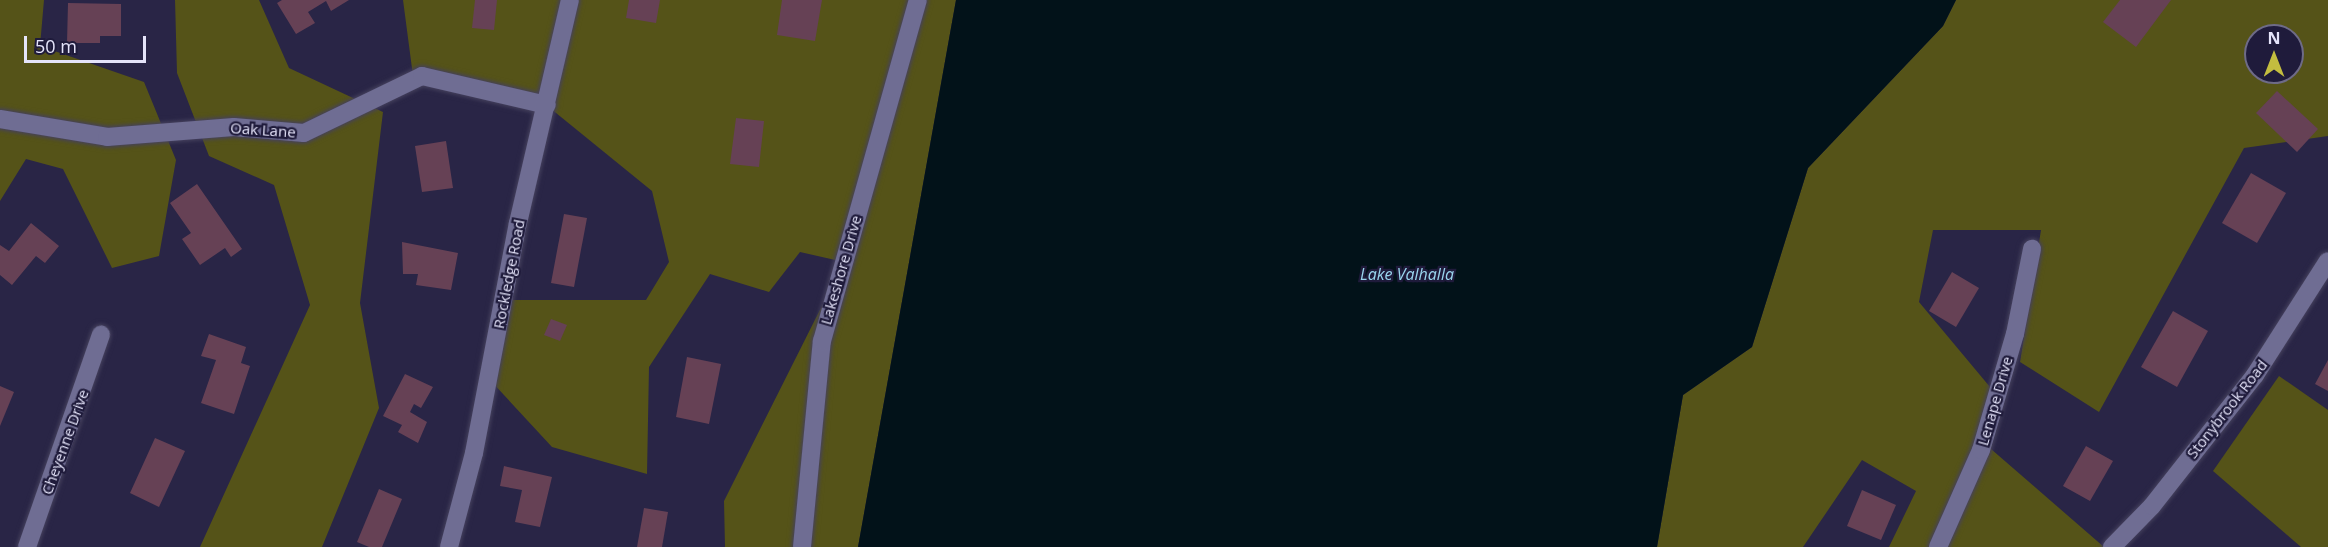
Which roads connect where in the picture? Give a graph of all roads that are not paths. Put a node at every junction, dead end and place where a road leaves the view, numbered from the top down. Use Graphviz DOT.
graph roads {
  1 [pos="570,0"];
  2 [pos="918,0"];
  3 [pos="547,105"];
  4 [pos="0,119"];
  5 [pos="2032,249"];
  6 [pos="2328,261"];
  7 [pos="101,335"];
  8 [pos="27,547"];
  9 [pos="448,547"];
  10 [pos="802,547"];
  11 [pos="1938,547"];
  12 [pos="2112,547"];
  1 -- 3 [label="street, Rockledge Road"];
  2 -- 10 [label="street, Lakeshore Drive"];
  3 -- 4 [label="street, Oak Lane"];
  3 -- 9 [label="street, Rockledge Road"];
  5 -- 11 [label="street, Lenape Drive"];
  6 -- 12 [label="street, Stonybrook Road"];
  7 -- 8 [label="street, Cheyenne Drive"];
}
